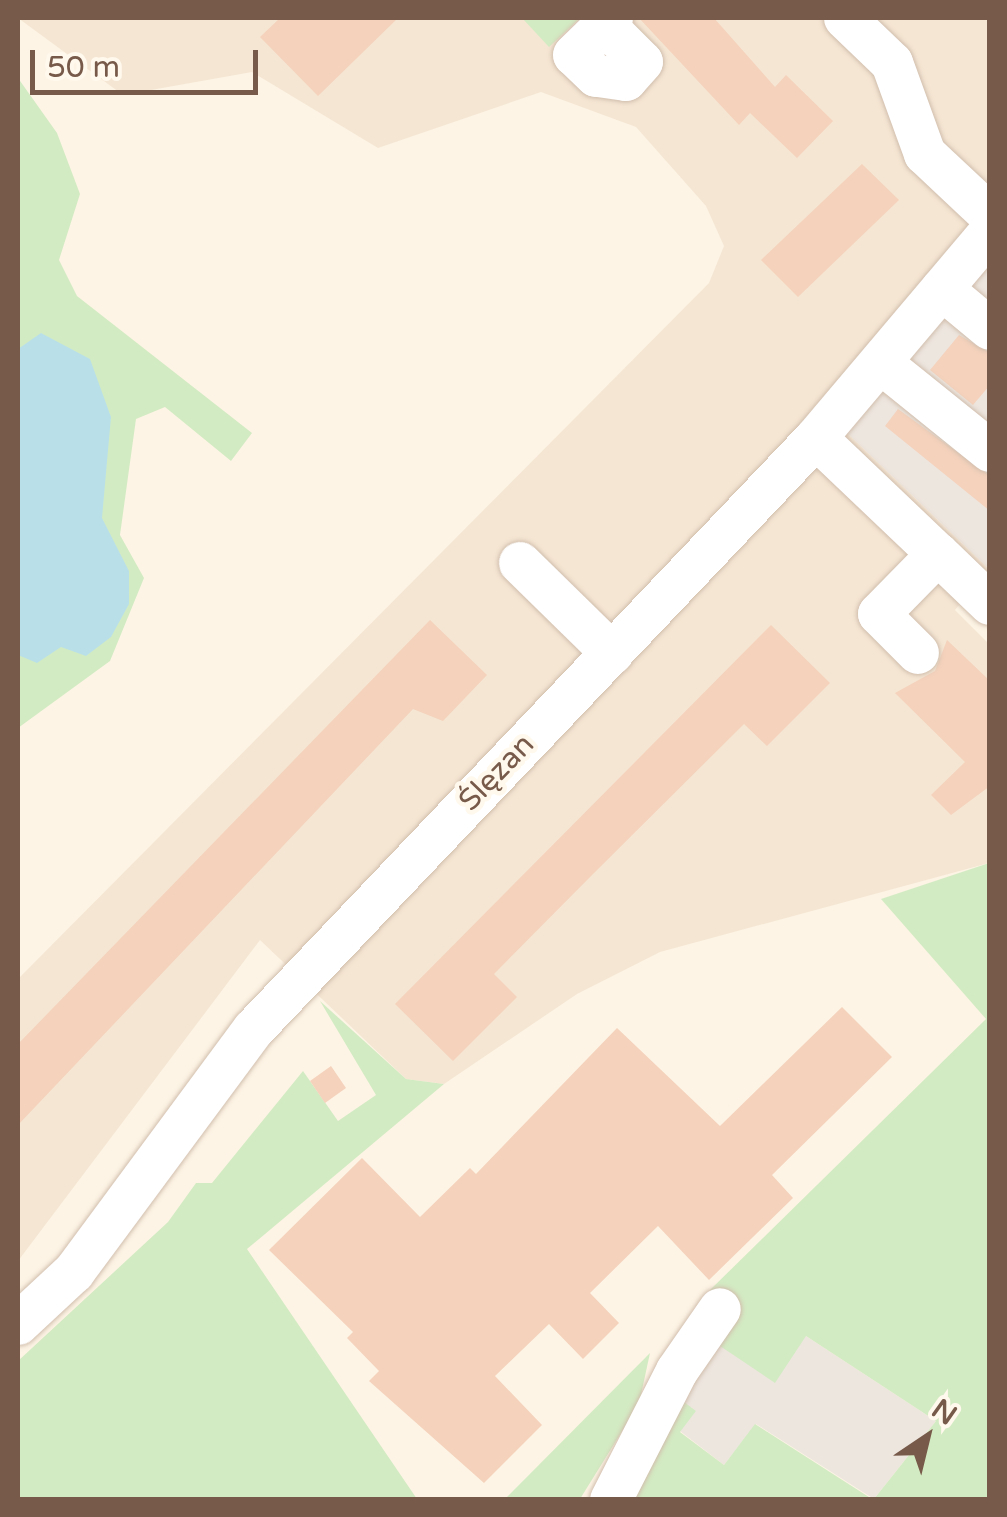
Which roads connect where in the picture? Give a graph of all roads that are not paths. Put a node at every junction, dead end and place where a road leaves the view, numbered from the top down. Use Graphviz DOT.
graph roads {
  1 [pos="844,18"];
  2 [pos="981,190"];
  3 [pos="990,232"];
  4 [pos="942,289"];
  5 [pos="990,329"];
  6 [pos="881,363"];
  7 [pos="816,438"];
  8 [pos="990,451"];
  9 [pos="938,554"];
  10 [pos="520,563"];
  11 [pos="990,604"];
  12 [pos="918,653"];
  13 [pos="612,654"];
  14 [pos="720,1309"];
  15 [pos="18,1324"];
  16 [pos="612,1500"];
  1 -- 2 [label="street"];
  3 -- 4 [label="street, Ślęzan"];
  4 -- 5 [label="street"];
  4 -- 6 [label="street, Ślęzan"];
  6 -- 7 [label="street, Ślęzan"];
  6 -- 8 [label="street"];
  7 -- 9 [label="street"];
  7 -- 13 [label="street, Ślęzan"];
  9 -- 11 [label="street"];
  9 -- 12 [label="street"];
  10 -- 13 [label="street"];
  13 -- 15 [label="street, Ślęzan"];
  14 -- 16 [label="street"];
}
